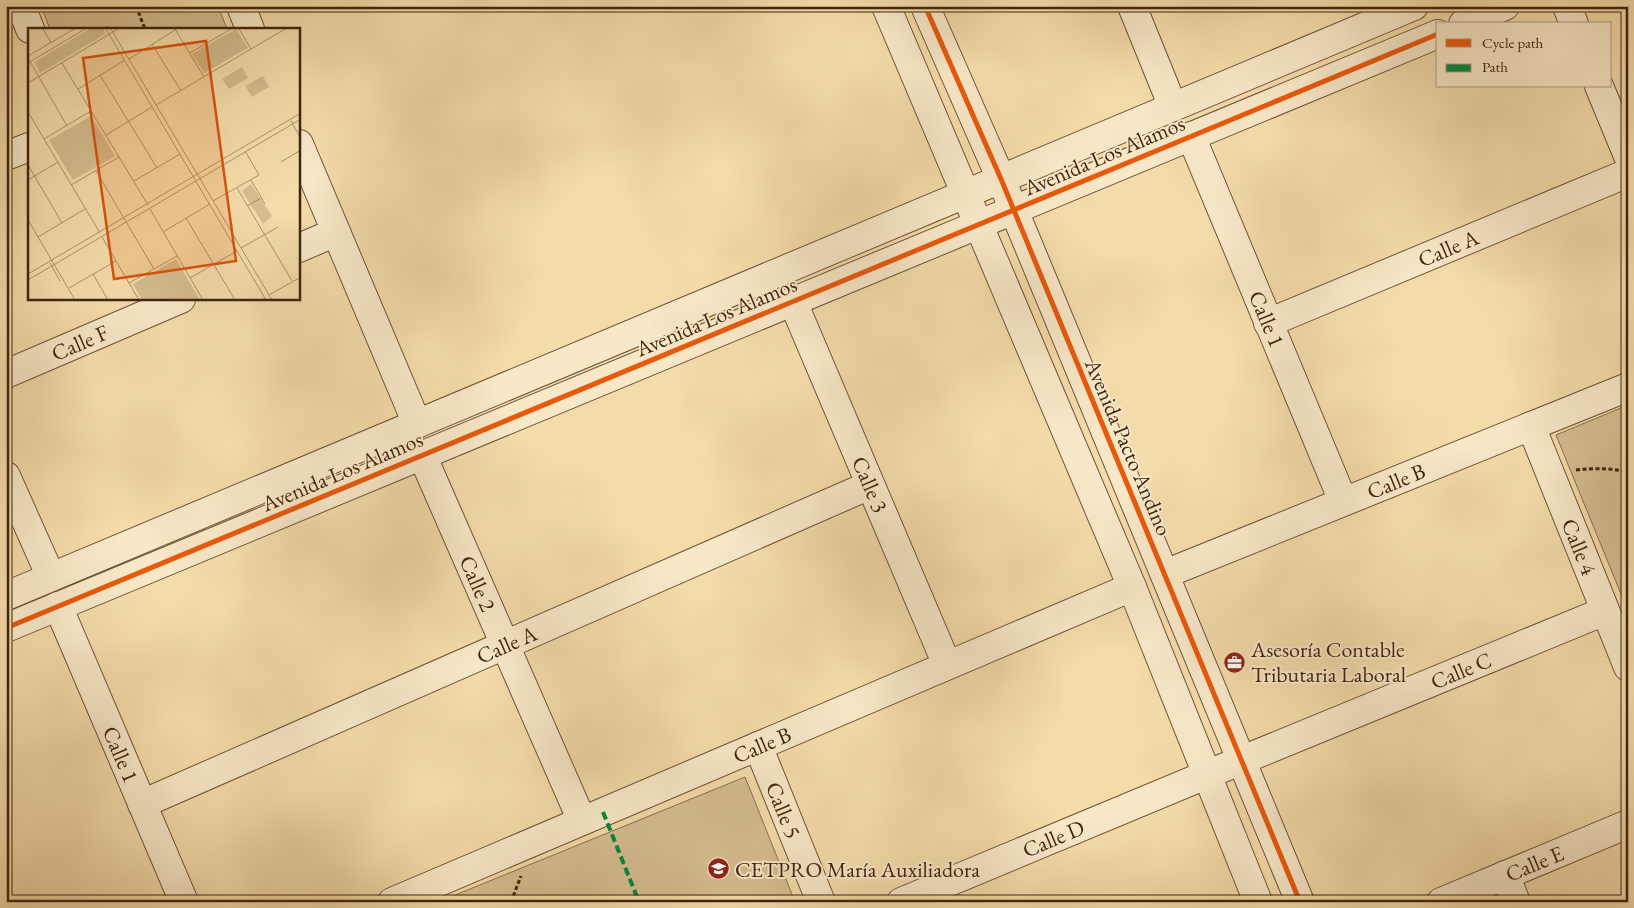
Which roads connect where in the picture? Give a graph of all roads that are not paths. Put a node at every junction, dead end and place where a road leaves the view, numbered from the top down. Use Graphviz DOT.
graph roads {
  1 [pos="21,6"];
  2 [pos="241,6"];
  3 [pos="886,6"];
  4 [pos="925,6"];
  5 [pos="1132,6"];
  6 [pos="1414,6"];
  7 [pos="1505,6"];
  8 [pos="1567,6"];
  9 [pos="1467,22"];
  10 [pos="1573,22"];
  11 [pos="30,28"];
  12 [pos="250,28"];
  13 [pos="1436,35"];
  14 [pos="1600,88"];
  15 [pos="1172,107"];
  16 [pos="1191,136"];
  17 [pos="28,146"];
  18 [pos="300,146"];
  19 [pos="6,156"];
  20 [pos="1628,156"];
  21 [pos="1628,173"];
  22 [pos="1002,179"];
  23 [pos="966,194"];
  24 [pos="1014,210"];
  25 [pos="979,224"];
  26 [pos="336,232"];
  27 [pos="300,248"];
  28 [pos="179,300"];
  29 [pos="793,302"];
  30 [pos="1268,323"];
  31 [pos="6,374"];
  32 [pos="1628,387"];
  33 [pos="416,424"];
  34 [pos="1531,426"];
  35 [pos="422,455"];
  36 [pos="6,476"];
  37 [pos="870,485"];
  38 [pos="1343,501"];
  39 [pos="1165,574"];
  40 [pos="51,577"];
  41 [pos="1132,587"];
  42 [pos="6,596"];
  43 [pos="58,606"];
  44 [pos="1605,611"];
  45 [pos="6,628"];
  46 [pos="505,645"];
  47 [pos="946,666"];
  48 [pos="1628,667"];
  49 [pos="758,746"];
  50 [pos="1242,761"];
  51 [pos="1206,774"];
  52 [pos="142,804"];
  53 [pos="582,821"];
  54 [pos="1628,824"];
  55 [pos="1505,876"];
  56 [pos="184,902"];
  57 [pos="393,902"];
  58 [pos="821,902"];
  59 [pos="901,902"];
  60 [pos="1258,902"];
  61 [pos="1300,902"];
  62 [pos="1441,902"];
  63 [pos="1516,902"];
  1 -- 11 [label="street"];
  2 -- 12 [label="street"];
  3 -- 23 [label="street"];
  4 -- 22 [label="street, Avenida Pacto Andino"];
  5 -- 15 [label="street"];
  6 -- 15 [label="street, Avenida Los Alamos"];
  7 -- 9 [label="street"];
  8 -- 10 [label="street"];
  13 -- 16 [label="street, Avenida Los Alamos"];
  14 -- 20 [label="street"];
  15 -- 22 [label="street, Avenida Los Alamos"];
  16 -- 24 [label="street, Avenida Los Alamos"];
  16 -- 30 [label="street, Calle 1"];
  17 -- 19 [label="street"];
  18 -- 26 [label="street"];
  21 -- 30 [label="street, Calle A"];
  22 -- 23 [label="street, Avenida Los Alamos"];
  22 -- 24 [label="street, Avenida Pacto Andino"];
  23 -- 25 [label="street"];
  23 -- 33 [label="street, Avenida Los Alamos"];
  24 -- 25 [label="street, Avenida Los Alamos"];
  24 -- 39 [label="street, Avenida Pacto Andino"];
  25 -- 29 [label="street, Avenida Los Alamos"];
  25 -- 41 [label="street"];
  26 -- 27 [label="street"];
  26 -- 33 [label="street"];
  28 -- 31 [label="street, Calle F"];
  29 -- 35 [label="street, Avenida Los Alamos"];
  29 -- 37 [label="street, Calle 3"];
  30 -- 38 [label="street, Calle 1"];
  32 -- 34 [label="street, Calle B"];
  33 -- 40 [label="street, Avenida Los Alamos"];
  34 -- 38 [label="street, Calle B"];
  34 -- 44 [label="street, Calle 4"];
  35 -- 43 [label="street, Avenida Los Alamos"];
  35 -- 46 [label="street, Calle 2"];
  36 -- 40 [label="street"];
  37 -- 46 [label="street, Calle A"];
  37 -- 47 [label="street, Calle 3"];
  38 -- 39 [label="street, Calle B"];
  39 -- 50 [label="street, Avenida Pacto Andino"];
  40 -- 42 [label="street, Avenida Los Alamos"];
  41 -- 47 [label="street, Calle B"];
  41 -- 51 [label="street"];
  43 -- 45 [label="street, Avenida Los Alamos"];
  43 -- 52 [label="street, Calle 1"];
  44 -- 48 [label="street, Calle 4"];
  44 -- 50 [label="street, Calle C"];
  46 -- 52 [label="street, Calle A"];
  46 -- 53 [label="street, Calle 2"];
  47 -- 49 [label="street, Calle B"];
  49 -- 53 [label="street, Calle B"];
  49 -- 58 [label="street, Calle 5"];
  50 -- 51 [label="street, Calle C"];
  50 -- 61 [label="street, Avenida Pacto Andino"];
  51 -- 59 [label="street, Calle D"];
  51 -- 60 [label="street"];
  52 -- 56 [label="street, Calle 1"];
  53 -- 57 [label="street, Calle B"];
  54 -- 55 [label="street, Calle E"];
  55 -- 62 [label="street, Calle E"];
  55 -- 63 [label="street"];
}
